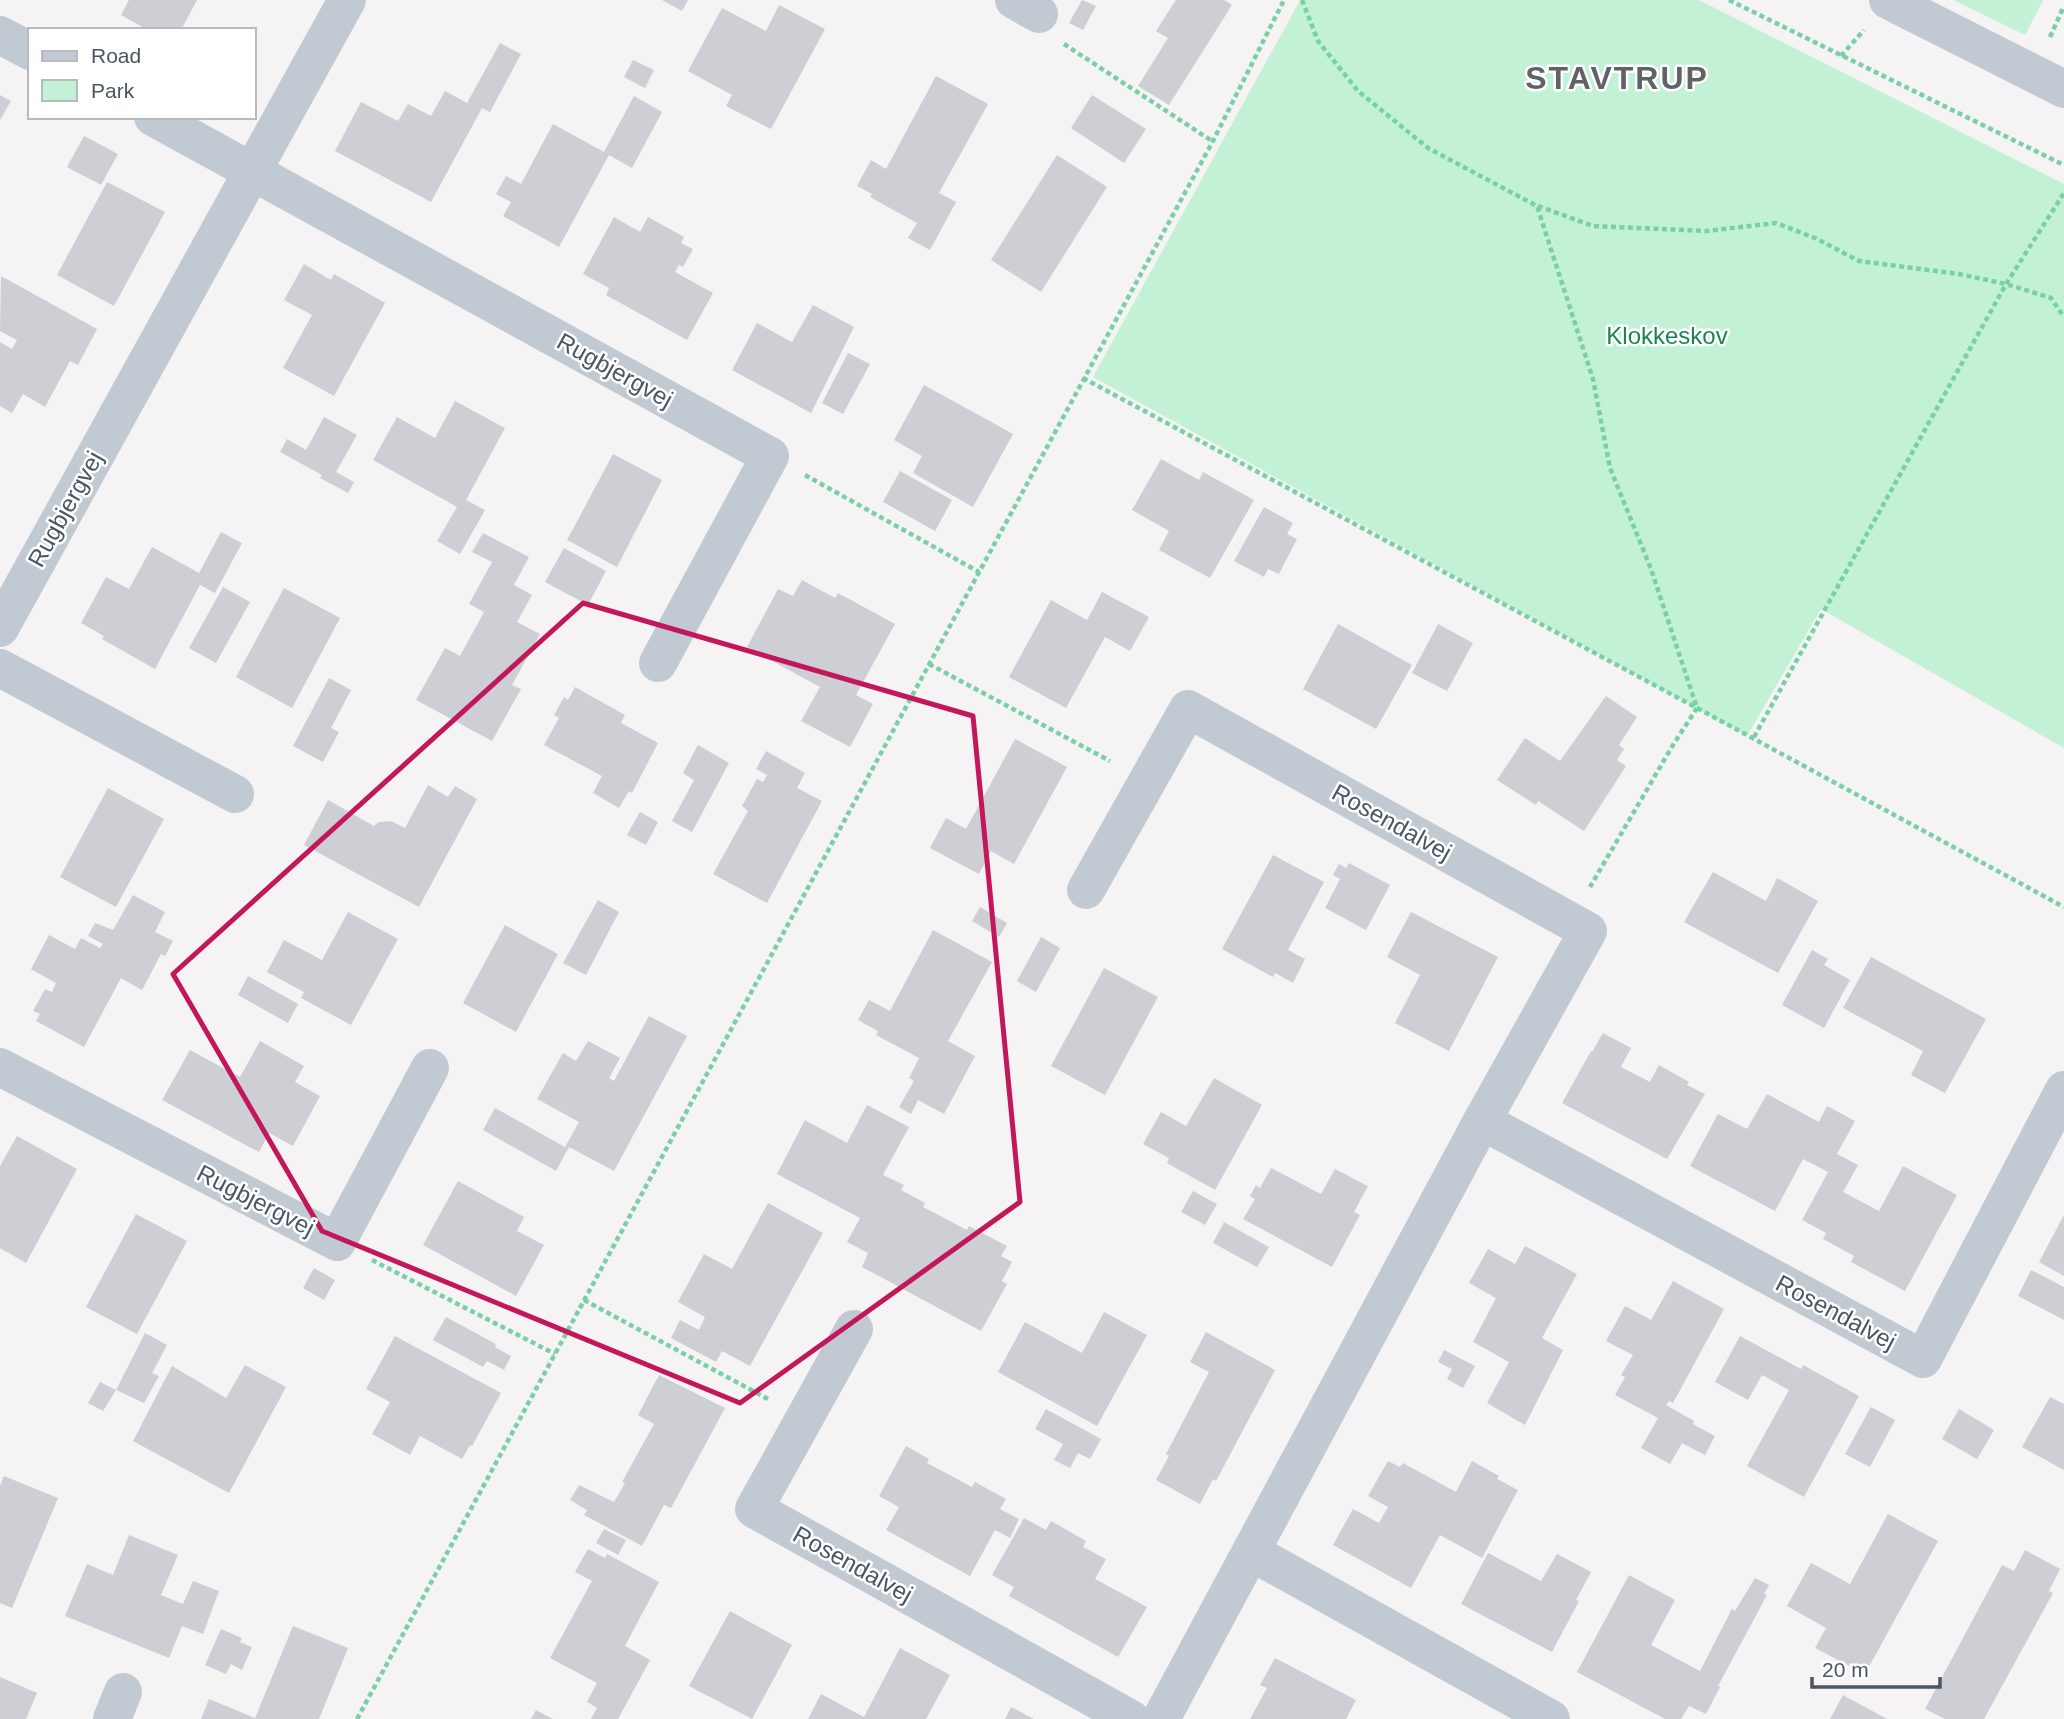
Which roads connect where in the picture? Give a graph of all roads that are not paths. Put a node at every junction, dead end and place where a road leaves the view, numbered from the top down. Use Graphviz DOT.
graph roads {
  1 [pos="346,0"];
  2 [pos="1890,0"];
  3 [pos="0,35"];
  4 [pos="28,50"];
  5 [pos="2064,89"];
  6 [pos="157,119"];
  7 [pos="253,170"];
  8 [pos="0,628"];
  9 [pos="659,663"];
  10 [pos="0,668"];
  11 [pos="236,794"];
  12 [pos="1086,890"];
  13 [pos="0,1067"];
  14 [pos="430,1068"];
  15 [pos="2064,1090"];
  16 [pos="1482,1121"];
  17 [pos="854,1329"];
  18 [pos="1251,1552"];
  19 [pos="1131,1719"];
  20 [pos="1161,1719"];
  21 [pos="1551,1719"];
  1 -- 7 [label="street, Rugbjergvej"];
  2 -- 5 [label="street"];
  3 -- 4 [label="street"];
  6 -- 7 [label="street, Rugbjergvej"];
  7 -- 8 [label="street, Rugbjergvej"];
  7 -- 9 [label="street, Rugbjergvej"];
  10 -- 11 [label="street"];
  12 -- 16 [label="street, Rosendalvej"];
  13 -- 14 [label="street, Rugbjergvej"];
  15 -- 16 [label="street, Rosendalvej"];
  16 -- 18 [label="street"];
  17 -- 19 [label="street, Rosendalvej"];
  18 -- 20 [label="street"];
  18 -- 21 [label="street"];
}
